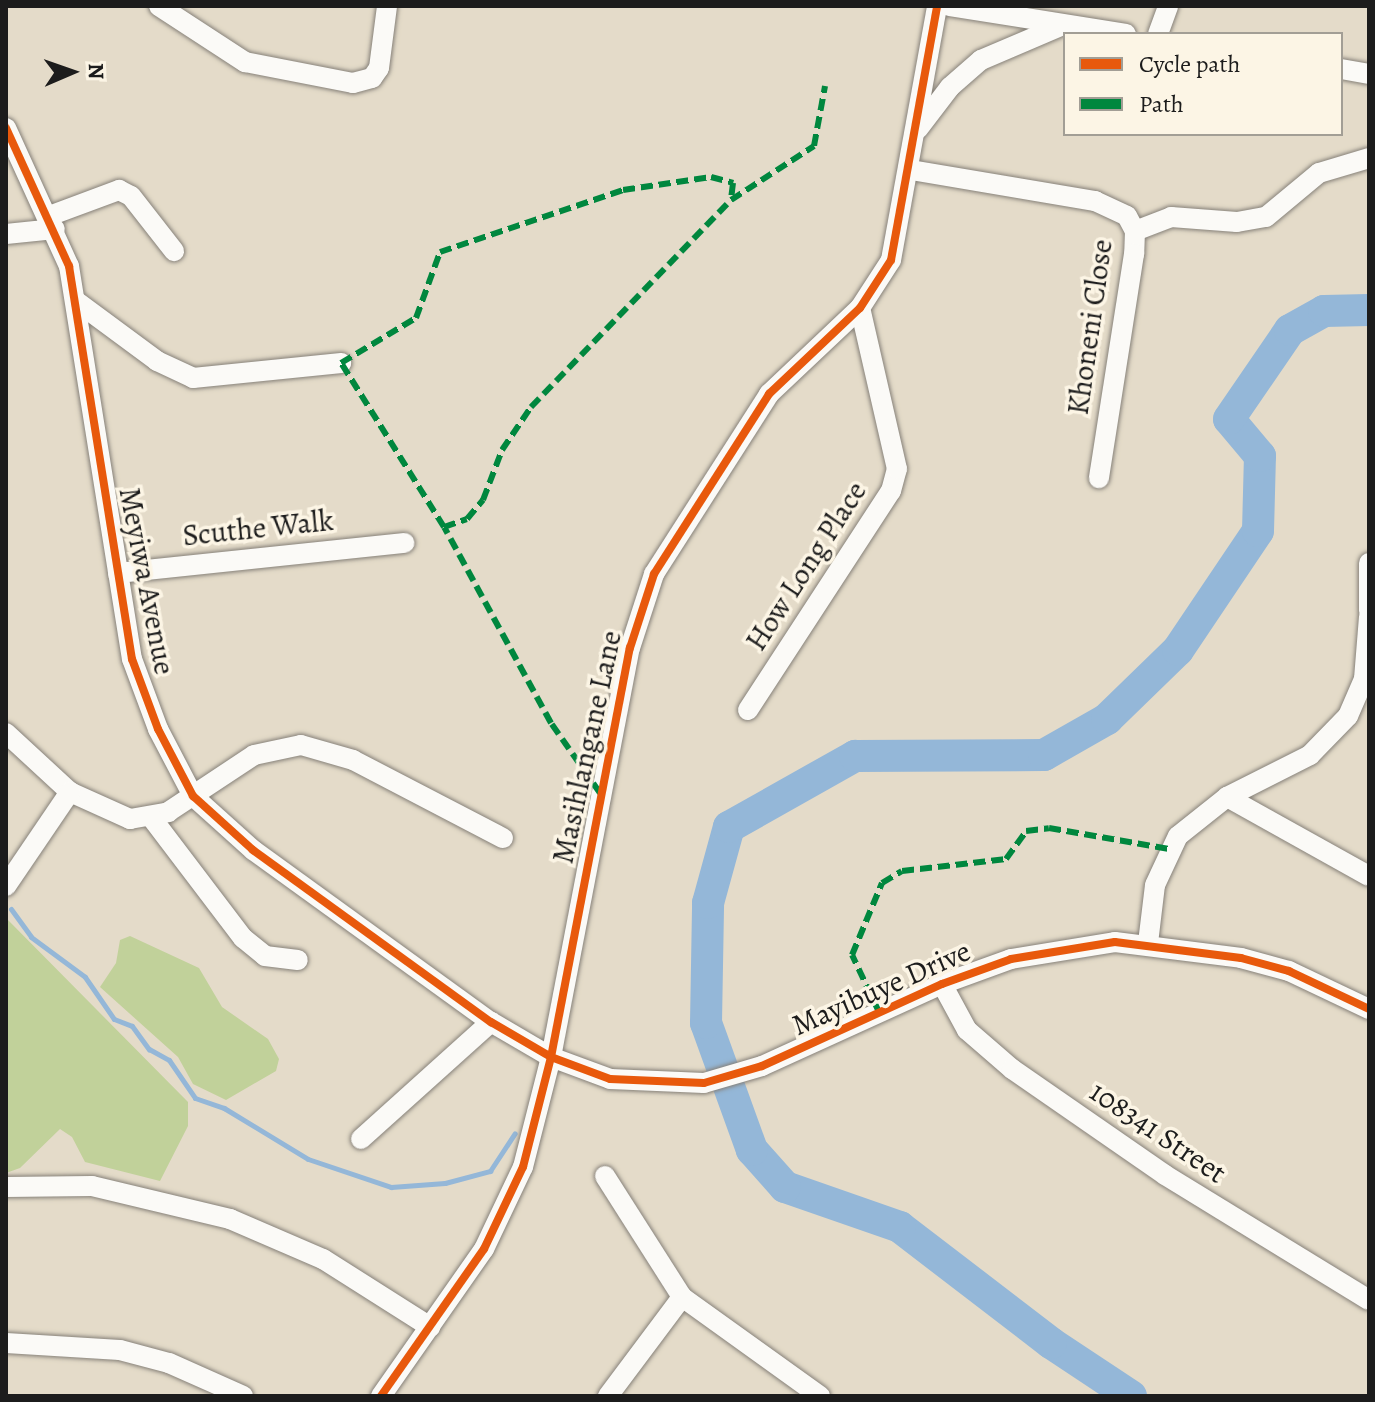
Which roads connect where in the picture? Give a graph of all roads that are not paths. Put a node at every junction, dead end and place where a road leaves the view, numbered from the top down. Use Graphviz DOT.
graph roads {
  1 [pos="159,6"];
  2 [pos="387,6"];
  3 [pos="937,6"];
  4 [pos="950,6"];
  5 [pos="1168,6"];
  6 [pos="1063,25"];
  7 [pos="1112,32"];
  8 [pos="1159,32"];
  9 [pos="1343,69"];
  10 [pos="1369,74"];
  11 [pos="6,128"];
  12 [pos="916,133"];
  13 [pos="1369,158"];
  14 [pos="911,170"];
  15 [pos="52,223"];
  16 [pos="1135,231"];
  17 [pos="6,234"];
  18 [pos="174,251"];
  19 [pos="76,301"];
  20 [pos="860,308"];
  21 [pos="341,363"];
  22 [pos="1099,478"];
  23 [pos="404,543"];
  24 [pos="1369,563"];
  25 [pos="118,573"];
  26 [pos="1369,611"];
  27 [pos="1369,617"];
  28 [pos="748,710"];
  29 [pos="6,733"];
  30 [pos="70,792"];
  31 [pos="193,796"];
  32 [pos="1227,797"];
  33 [pos="151,817"];
  34 [pos="503,838"];
  35 [pos="1369,876"];
  36 [pos="6,886"];
  37 [pos="1148,943"];
  38 [pos="298,960"];
  39 [pos="942,984"];
  40 [pos="1369,1009"];
  41 [pos="491,1022"];
  42 [pos="551,1057"];
  43 [pos="361,1139"];
  44 [pos="605,1176"];
  45 [pos="6,1187"];
  46 [pos="682,1297"];
  47 [pos="1369,1300"];
  48 [pos="430,1327"];
  49 [pos="6,1343"];
  50 [pos="243,1396"];
  51 [pos="381,1396"];
  52 [pos="608,1396"];
  53 [pos="820,1396"];
  1 -- 2 [label="street"];
  3 -- 12 [label="street, Masihlangane Lane"];
  4 -- 6 [label="street"];
  5 -- 8 [label="street"];
  6 -- 7 [label="street"];
  6 -- 12 [label="street"];
  9 -- 10 [label="street"];
  11 -- 15 [label="street, Meyiwa Avenue"];
  12 -- 14 [label="street, Masihlangane Lane"];
  13 -- 16 [label="street"];
  14 -- 16 [label="street, Khoneni Close"];
  14 -- 20 [label="street, Masihlangane Lane"];
  15 -- 17 [label="street"];
  15 -- 18 [label="street"];
  15 -- 19 [label="street, Meyiwa Avenue"];
  16 -- 22 [label="street, Khoneni Close"];
  19 -- 21 [label="street"];
  19 -- 25 [label="street, Meyiwa Avenue"];
  20 -- 28 [label="street, How Long Place"];
  20 -- 42 [label="street, Masihlangane Lane"];
  23 -- 25 [label="street, Scuthe Walk"];
  24 -- 26 [label="street"];
  25 -- 31 [label="street, Meyiwa Avenue"];
  27 -- 32 [label="street"];
  29 -- 30 [label="street"];
  30 -- 33 [label="street"];
  30 -- 36 [label="street"];
  31 -- 33 [label="street"];
  31 -- 34 [label="street"];
  31 -- 41 [label="street, Meyiwa Avenue"];
  32 -- 35 [label="street"];
  32 -- 37 [label="street"];
  33 -- 38 [label="street"];
  37 -- 39 [label="street, Mayibuye Drive"];
  37 -- 40 [label="street, Mayibuye Drive"];
  39 -- 42 [label="street, Mayibuye Drive"];
  39 -- 47 [label="street, 108341 Street"];
  41 -- 42 [label="street, Meyiwa Avenue"];
  41 -- 43 [label="street"];
  42 -- 48 [label="street, Masihlangane Lane"];
  44 -- 46 [label="street"];
  45 -- 48 [label="street"];
  46 -- 52 [label="street"];
  46 -- 53 [label="street"];
  48 -- 51 [label="street, Masihlangane Lane"];
  49 -- 50 [label="street"];
}
